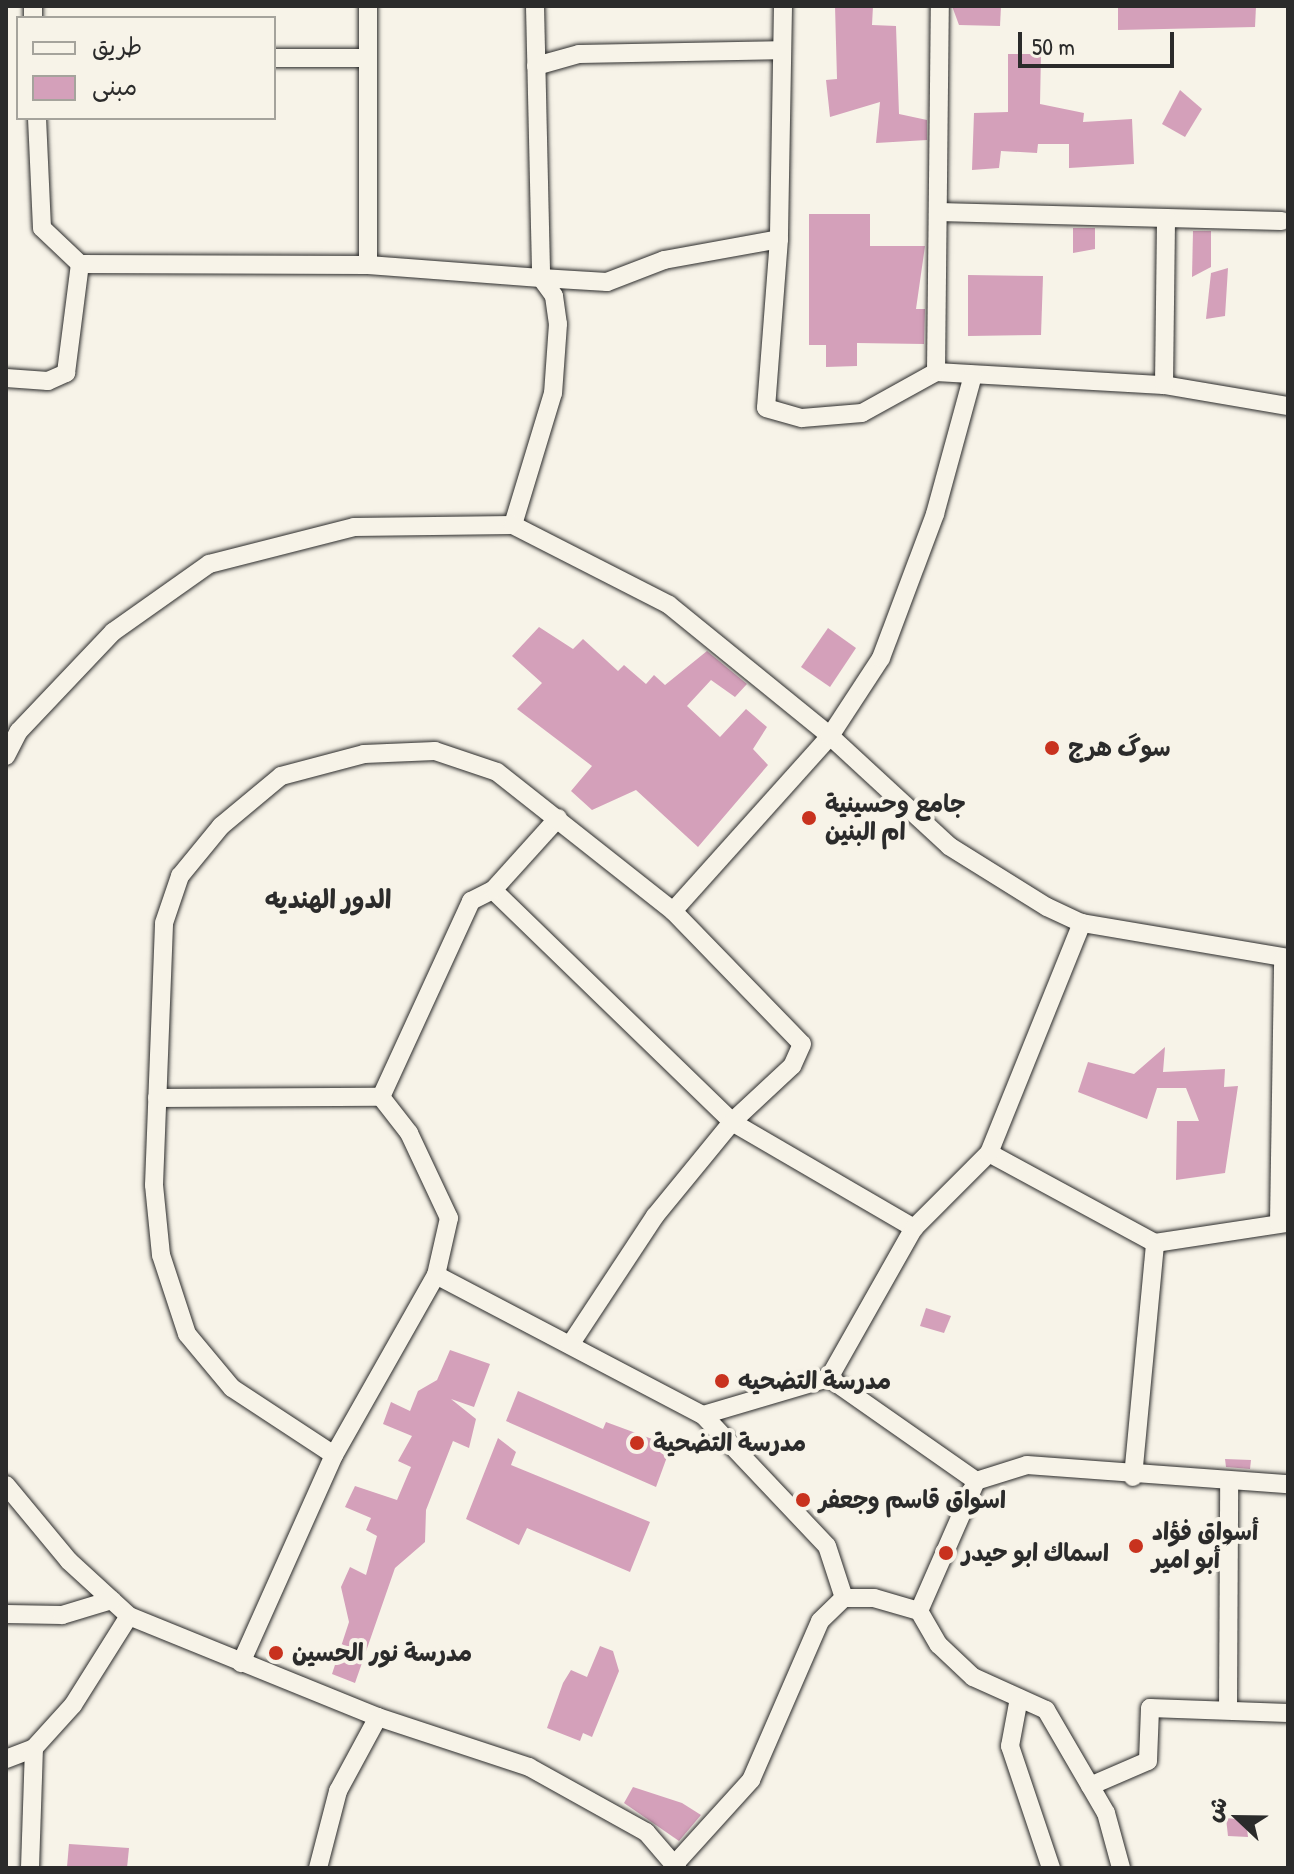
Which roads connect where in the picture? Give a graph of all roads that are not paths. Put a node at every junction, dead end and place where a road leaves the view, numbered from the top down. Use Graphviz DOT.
graph roads {
  1 [pos="368,6"];
  2 [pos="535,6"];
  3 [pos="783,6"];
  4 [pos="940,6"];
  5 [pos="781,50"];
  6 [pos="276,58"];
  7 [pos="367,58"];
  8 [pos="536,66"];
  9 [pos="37,120"];
  10 [pos="938,212"];
  11 [pos="1166,218"];
  12 [pos="1282,221"];
  13 [pos="779,239"];
  14 [pos="80,264"];
  15 [pos="368,265"];
  16 [pos="541,278"];
  17 [pos="936,372"];
  18 [pos="973,375"];
  19 [pos="6,378"];
  20 [pos="1164,385"];
  21 [pos="1288,406"];
  22 [pos="513,525"];
  23 [pos="12,728"];
  24 [pos="830,736"];
  25 [pos="6,756"];
  26 [pos="558,818"];
  27 [pos="493,890"];
  28 [pos="673,911"];
  29 [pos="1082,923"];
  30 [pos="1286,958"];
  31 [pos="381,1097"];
  32 [pos="157,1098"];
  33 [pos="732,1122"];
  34 [pos="989,1153"];
  35 [pos="1283,1223"];
  36 [pos="914,1228"];
  37 [pos="1155,1243"];
  38 [pos="436,1275"];
  39 [pos="570,1345"];
  40 [pos="829,1378"];
  41 [pos="703,1415"];
  42 [pos="334,1455"];
  43 [pos="1133,1477"];
  44 [pos="976,1481"];
  45 [pos="1229,1483"];
  46 [pos="1288,1484"];
  47 [pos="6,1485"];
  48 [pos="844,1598"];
  49 [pos="112,1600"];
  50 [pos="919,1611"];
  51 [pos="6,1614"];
  52 [pos="129,1616"];
  53 [pos="241,1663"];
  54 [pos="1019,1698"];
  55 [pos="1228,1709"];
  56 [pos="1288,1713"];
  57 [pos="378,1717"];
  58 [pos="34,1748"];
  59 [pos="6,1759"];
  60 [pos="1090,1786"];
  61 [pos="675,1866"];
  62 [pos="30,1868"];
  63 [pos="318,1868"];
  64 [pos="1051,1868"];
  65 [pos="1121,1868"];
  1 -- 7 [label="street"];
  2 -- 8 [label="street"];
  3 -- 5 [label="street"];
  4 -- 10 [label="street"];
  5 -- 8 [label="street"];
  5 -- 13 [label="street"];
  6 -- 7 [label="street"];
  7 -- 15 [label="street"];
  8 -- 16 [label="street"];
  9 -- 14 [label="street"];
  10 -- 11 [label="street"];
  10 -- 17 [label="street"];
  11 -- 12 [label="street"];
  11 -- 20 [label="street"];
  13 -- 16 [label="street"];
  13 -- 17 [label="street"];
  14 -- 15 [label="street"];
  14 -- 19 [label="street"];
  15 -- 16 [label="street"];
  16 -- 22 [label="street"];
  17 -- 18 [label="street"];
  18 -- 20 [label="street"];
  18 -- 24 [label="street"];
  20 -- 21 [label="street"];
  22 -- 23 [label="street"];
  22 -- 24 [label="street"];
  23 -- 25 [label="street"];
  24 -- 28 [label="street"];
  24 -- 29 [label="street"];
  26 -- 27 [label="street"];
  26 -- 28 [label="street"];
  26 -- 32 [label="street"];
  27 -- 31 [label="street"];
  27 -- 33 [label="street"];
  28 -- 33 [label="street"];
  29 -- 30 [label="street"];
  29 -- 34 [label="street"];
  30 -- 35 [label="street"];
  31 -- 32 [label="street"];
  31 -- 38 [label="street"];
  32 -- 42 [label="street"];
  33 -- 36 [label="street"];
  33 -- 39 [label="street"];
  34 -- 36 [label="street"];
  34 -- 37 [label="street"];
  35 -- 37 [label="street"];
  36 -- 40 [label="street"];
  37 -- 43 [label="street"];
  38 -- 39 [label="street"];
  38 -- 42 [label="street"];
  39 -- 41 [label="street"];
  40 -- 41 [label="street"];
  40 -- 44 [label="street"];
  41 -- 48 [label="street"];
  42 -- 53 [label="street"];
  43 -- 44 [label="street"];
  43 -- 45 [label="street"];
  44 -- 50 [label="street"];
  45 -- 46 [label="street"];
  45 -- 55 [label="street"];
  47 -- 49 [label="street"];
  48 -- 50 [label="street"];
  48 -- 61 [label="street"];
  49 -- 51 [label="street"];
  49 -- 52 [label="street"];
  50 -- 54 [label="street"];
  52 -- 53 [label="street"];
  52 -- 58 [label="street"];
  53 -- 57 [label="street"];
  54 -- 60 [label="street"];
  54 -- 64 [label="street"];
  55 -- 56 [label="street"];
  55 -- 60 [label="street"];
  57 -- 61 [label="street"];
  57 -- 63 [label="street"];
  58 -- 59 [label="street"];
  58 -- 62 [label="street"];
  60 -- 65 [label="street"];
}
